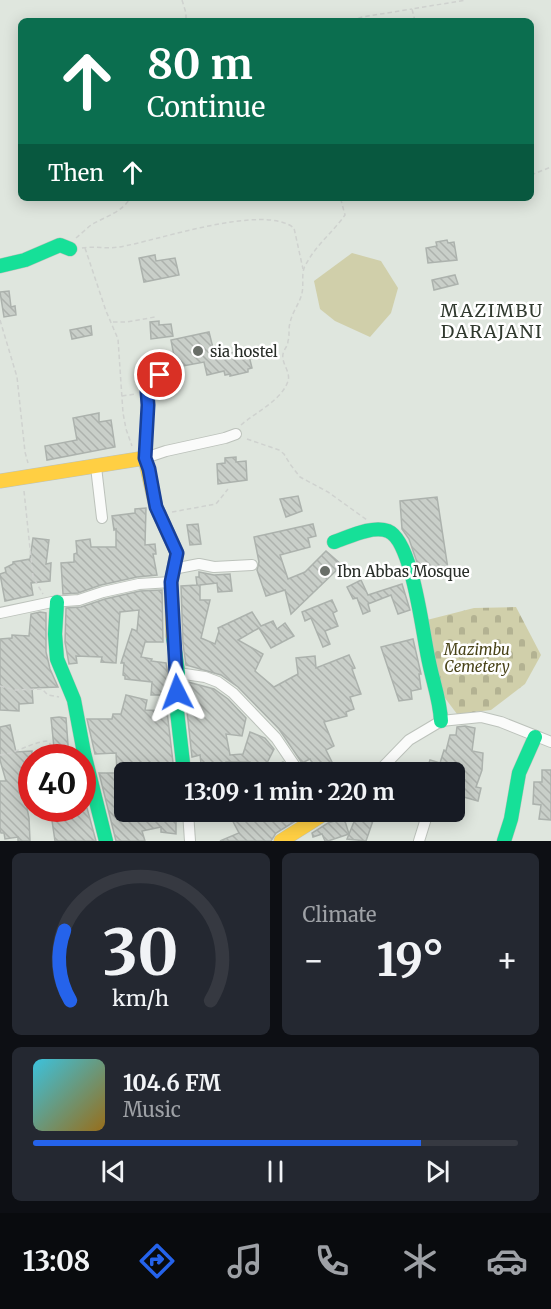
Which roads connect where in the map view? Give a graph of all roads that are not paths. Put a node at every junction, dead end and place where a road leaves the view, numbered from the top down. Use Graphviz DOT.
graph roads {
  1 [pos="69,249"];
  2 [pos="0,267"];
  3 [pos="171,362"];
  4 [pos="236,434"];
  5 [pos="143,459"];
  6 [pos="96,467"];
  7 [pos="0,481"];
  8 [pos="102,518"];
  9 [pos="334,542"];
  10 [pos="252,565"];
  11 [pos="172,576"];
  12 [pos="55,602"];
  13 [pos="0,613"];
  14 [pos="178,672"];
  15 [pos="441,721"];
  16 [pos="535,737"];
  17 [pos="551,742"];
  18 [pos="183,762"];
  19 [pos="292,762"];
  20 [pos="388,762"];
  21 [pos="189,822"];
  22 [pos="308,822"];
  23 [pos="425,822"];
  24 [pos="106,841"];
  25 [pos="190,841"];
  26 [pos="281,841"];
  27 [pos="419,841"];
  28 [pos="504,841"];
  1 -- 2 [label="street"];
  3 -- 5 [label="street"];
  4 -- 5 [label="street"];
  5 -- 6 [label="street"];
  5 -- 11 [label="street"];
  6 -- 7 [label="street"];
  6 -- 8 [label="street"];
  9 -- 15 [label="street"];
  10 -- 11 [label="street"];
  11 -- 12 [label="street"];
  11 -- 14 [label="street"];
  12 -- 13 [label="street"];
  12 -- 24 [label="street"];
  14 -- 18 [label="street"];
  14 -- 19 [label="street"];
  15 -- 16 [label="street"];
  15 -- 20 [label="street"];
  16 -- 17 [label="street"];
  16 -- 28 [label="street"];
  21 -- 25 [label="street"];
  22 -- 26 [label="street"];
  23 -- 27 [label="street"];
}
